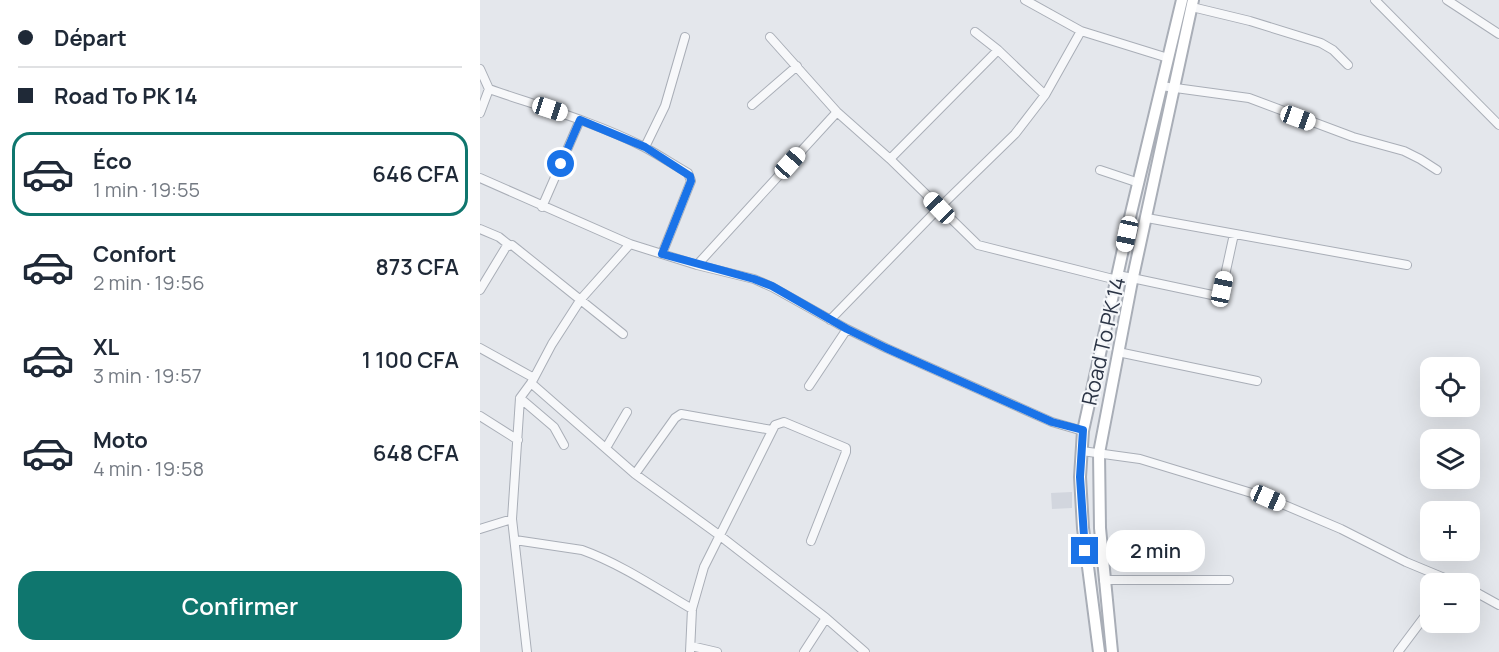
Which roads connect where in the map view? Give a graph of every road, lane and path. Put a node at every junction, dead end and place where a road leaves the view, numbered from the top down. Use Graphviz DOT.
graph roads {
  1 [pos="1025,0"];
  2 [pos="1182,0"];
  3 [pos="1375,0"];
  4 [pos="1448,0"];
  5 [pos="1385,3"];
  6 [pos="1193,4"];
  7 [pos="1081,31"];
  8 [pos="975,32"];
  9 [pos="1499,34"];
  10 [pos="685,37"];
  11 [pos="770,37"];
  12 [pos="998,50"];
  13 [pos="1168,58"];
  14 [pos="1348,65"];
  15 [pos="796,66"];
  16 [pos="480,69"];
  17 [pos="1161,86"];
  18 [pos="489,89"];
  19 [pos="1175,89"];
  20 [pos="1045,95"];
  21 [pos="752,105"];
  22 [pos="837,112"];
  23 [pos="480,113"];
  24 [pos="580,120"];
  25 [pos="1499,124"];
  26 [pos="645,147"];
  27 [pos="890,159"];
  28 [pos="1100,170"];
  29 [pos="1437,170"];
  30 [pos="480,178"];
  31 [pos="1138,183"];
  32 [pos="542,207"];
  33 [pos="939,208"];
  34 [pos="1147,218"];
  35 [pos="480,229"];
  36 [pos="1234,234"];
  37 [pos="630,244"];
  38 [pos="509,245"];
  39 [pos="662,254"];
  40 [pos="697,265"];
  41 [pos="1407,266"];
  42 [pos="1117,277"];
  43 [pos="1133,278"];
  44 [pos="480,290"];
  45 [pos="581,298"];
  46 [pos="830,320"];
  47 [pos="847,329"];
  48 [pos="623,334"];
  49 [pos="480,348"];
  50 [pos="1118,352"];
  51 [pos="533,380"];
  52 [pos="1257,381"];
  53 [pos="809,386"];
  54 [pos="520,398"];
  55 [pos="627,411"];
  56 [pos="480,416"];
  57 [pos="772,430"];
  58 [pos="1083,430"];
  59 [pos="518,440"];
  60 [pos="564,445"];
  61 [pos="606,448"];
  62 [pos="1082,451"];
  63 [pos="1099,453"];
  64 [pos="635,474"];
  65 [pos="512,519"];
  66 [pos="480,529"];
  67 [pos="719,535"];
  68 [pos="514,540"];
  69 [pos="812,541"];
  70 [pos="1432,573"];
  71 [pos="1104,580"];
  72 [pos="1229,580"];
  73 [pos="1480,595"];
  74 [pos="1499,605"];
  75 [pos="692,609"];
  76 [pos="826,618"];
  77 [pos="1420,623"];
  78 [pos="691,649"];
  79 [pos="527,652"];
  80 [pos="717,652"];
  81 [pos="804,652"];
  82 [pos="865,652"];
  83 [pos="1099,652"];
  84 [pos="1112,652"];
  85 [pos="1398,652"];
  1 -- 7 [label="street"];
  2 -- 13 [label="main road, Road To PK 14"];
  3 -- 5 [label="street"];
  4 -- 9 [label="street"];
  5 -- 25 [label="street"];
  6 -- 14 [label="street"];
  6 -- 19 [label="main road, Road To PK 14"];
  7 -- 13 [label="street"];
  7 -- 20 [label="street"];
  8 -- 12 [label="street"];
  10 -- 26 [label="street"];
  11 -- 15 [label="street"];
  12 -- 20 [label="street"];
  12 -- 27 [label="street"];
  13 -- 17 [label="main road, Road To PK 14"];
  15 -- 21 [label="street"];
  15 -- 22 [label="street"];
  16 -- 18 [label="street"];
  17 -- 19 [label="street"];
  17 -- 31 [label="main road, Road To PK 14"];
  18 -- 23 [label="street"];
  18 -- 24 [label="street"];
  19 -- 29 [label="street"];
  19 -- 34 [label="main road, Road To PK 14"];
  20 -- 33 [label="street"];
  22 -- 27 [label="street"];
  22 -- 40 [label="street"];
  24 -- 26 [label="street"];
  24 -- 32 [label="street"];
  26 -- 39 [label="street"];
  27 -- 33 [label="street"];
  28 -- 31 [label="street"];
  30 -- 32 [label="street"];
  31 -- 42 [label="main road, Road To PK 14"];
  32 -- 37 [label="street"];
  33 -- 42 [label="street"];
  33 -- 46 [label="street"];
  34 -- 36 [label="street"];
  34 -- 43 [label="main road, Road To PK 14"];
  35 -- 38 [label="street"];
  36 -- 41 [label="street"];
  36 -- 43 [label="street"];
  37 -- 39 [label="street"];
  37 -- 45 [label="street"];
  38 -- 44 [label="street"];
  38 -- 45 [label="street"];
  39 -- 40 [label="street"];
  40 -- 46 [label="street"];
  42 -- 43 [label="street"];
  42 -- 58 [label="main road, Road To PK 14"];
  43 -- 50 [label="main road, Road To PK 14"];
  45 -- 48 [label="street"];
  45 -- 51 [label="street"];
  46 -- 47 [label="street"];
  47 -- 53 [label="street"];
  47 -- 58 [label="street"];
  49 -- 51 [label="street"];
  50 -- 52 [label="street"];
  50 -- 63 [label="main road, Road To PK 14"];
  51 -- 54 [label="street"];
  51 -- 61 [label="street"];
  54 -- 59 [label="street"];
  54 -- 60 [label="street"];
  55 -- 61 [label="street"];
  56 -- 59 [label="street"];
  57 -- 64 [label="street"];
  57 -- 67 [label="street"];
  57 -- 69 [label="street"];
  58 -- 62 [label="main road, Road To PK 14"];
  59 -- 65 [label="street"];
  61 -- 64 [label="street"];
  62 -- 63 [label="street"];
  62 -- 83 [label="main road, Road To PK 14"];
  63 -- 70 [label="street"];
  63 -- 71 [label="main road, Road To PK 14"];
  64 -- 67 [label="street"];
  65 -- 66 [label="street"];
  65 -- 68 [label="street"];
  67 -- 75 [label="street"];
  67 -- 76 [label="street"];
  68 -- 75 [label="street"];
  68 -- 79 [label="street"];
  71 -- 72 [label="street"];
  71 -- 84 [label="main road, Road To PK 14"];
  73 -- 74 [label="street"];
  75 -- 78 [label="street"];
  76 -- 81 [label="street"];
  76 -- 82 [label="street"];
  77 -- 85 [label="street"];
  78 -- 80 [label="street"];
}
